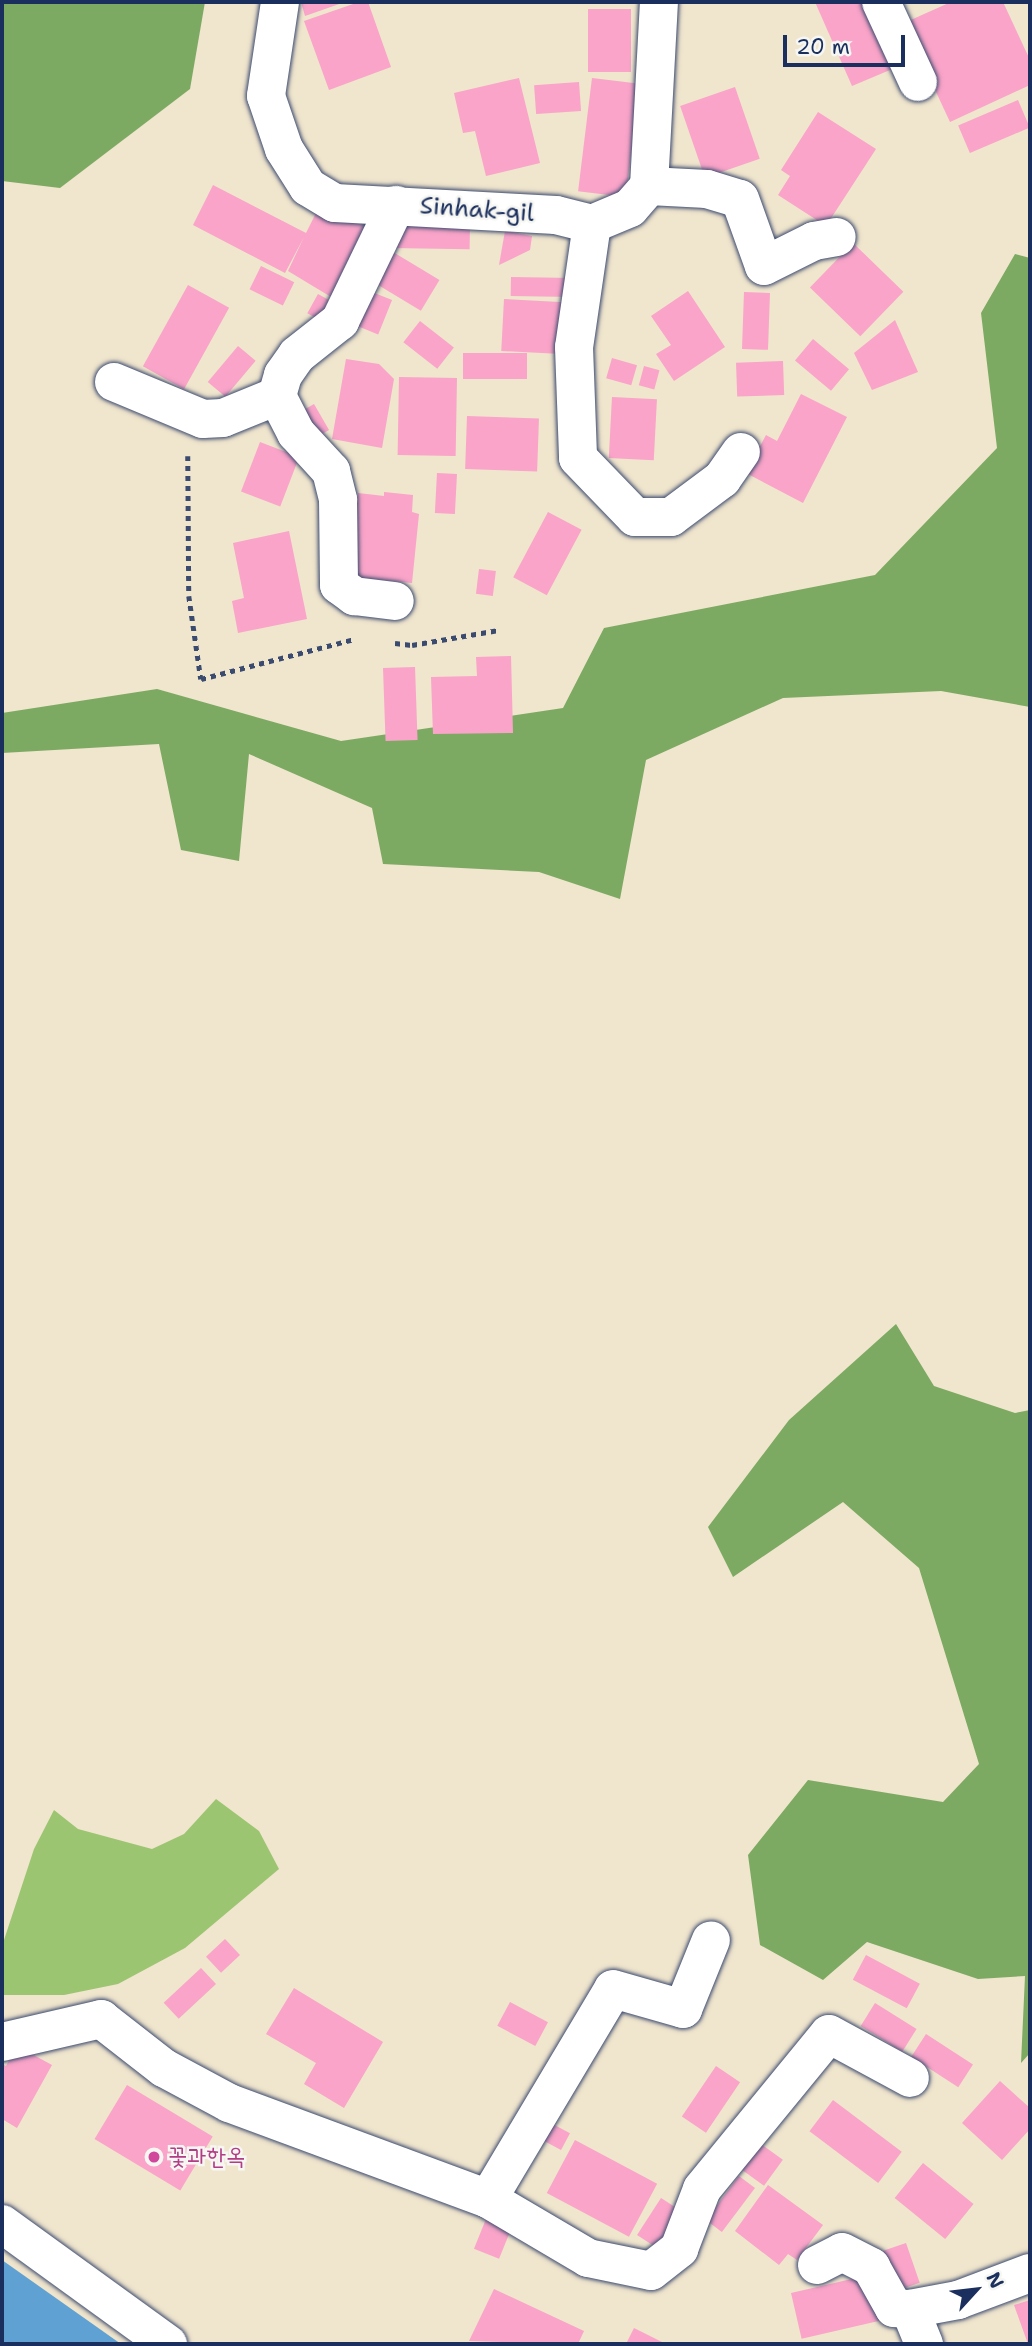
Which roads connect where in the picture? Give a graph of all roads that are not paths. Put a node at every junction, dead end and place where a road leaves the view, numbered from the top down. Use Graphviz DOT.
graph roads {
  1 [pos="280,2"];
  2 [pos="659,2"];
  3 [pos="881,2"];
  4 [pos="918,82"];
  5 [pos="649,186"];
  6 [pos="396,205"];
  7 [pos="592,224"];
  8 [pos="837,237"];
  9 [pos="114,382"];
  10 [pos="277,396"];
  11 [pos="741,452"];
  12 [pos="395,601"];
  13 [pos="711,1940"];
  14 [pos="2,2042"];
  15 [pos="911,2078"];
  16 [pos="488,2199"];
  17 [pos="2,2224"];
  18 [pos="817,2265"];
  19 [pos="1030,2273"];
  20 [pos="910,2309"];
  21 [pos="168,2344"];
  22 [pos="924,2344"];
  1 -- 6 [label="street, Sinhak-gil"];
  2 -- 5 [label="street"];
  3 -- 4 [label="street"];
  5 -- 7 [label="street"];
  5 -- 8 [label="street"];
  6 -- 7 [label="street, Sinhak-gil"];
  6 -- 10 [label="street"];
  7 -- 11 [label="street"];
  9 -- 10 [label="street"];
  10 -- 12 [label="street"];
  13 -- 16 [label="street"];
  14 -- 16 [label="street"];
  15 -- 16 [label="street"];
  17 -- 21 [label="street"];
  18 -- 20 [label="street"];
  19 -- 20 [label="street"];
  20 -- 22 [label="street"];
}
